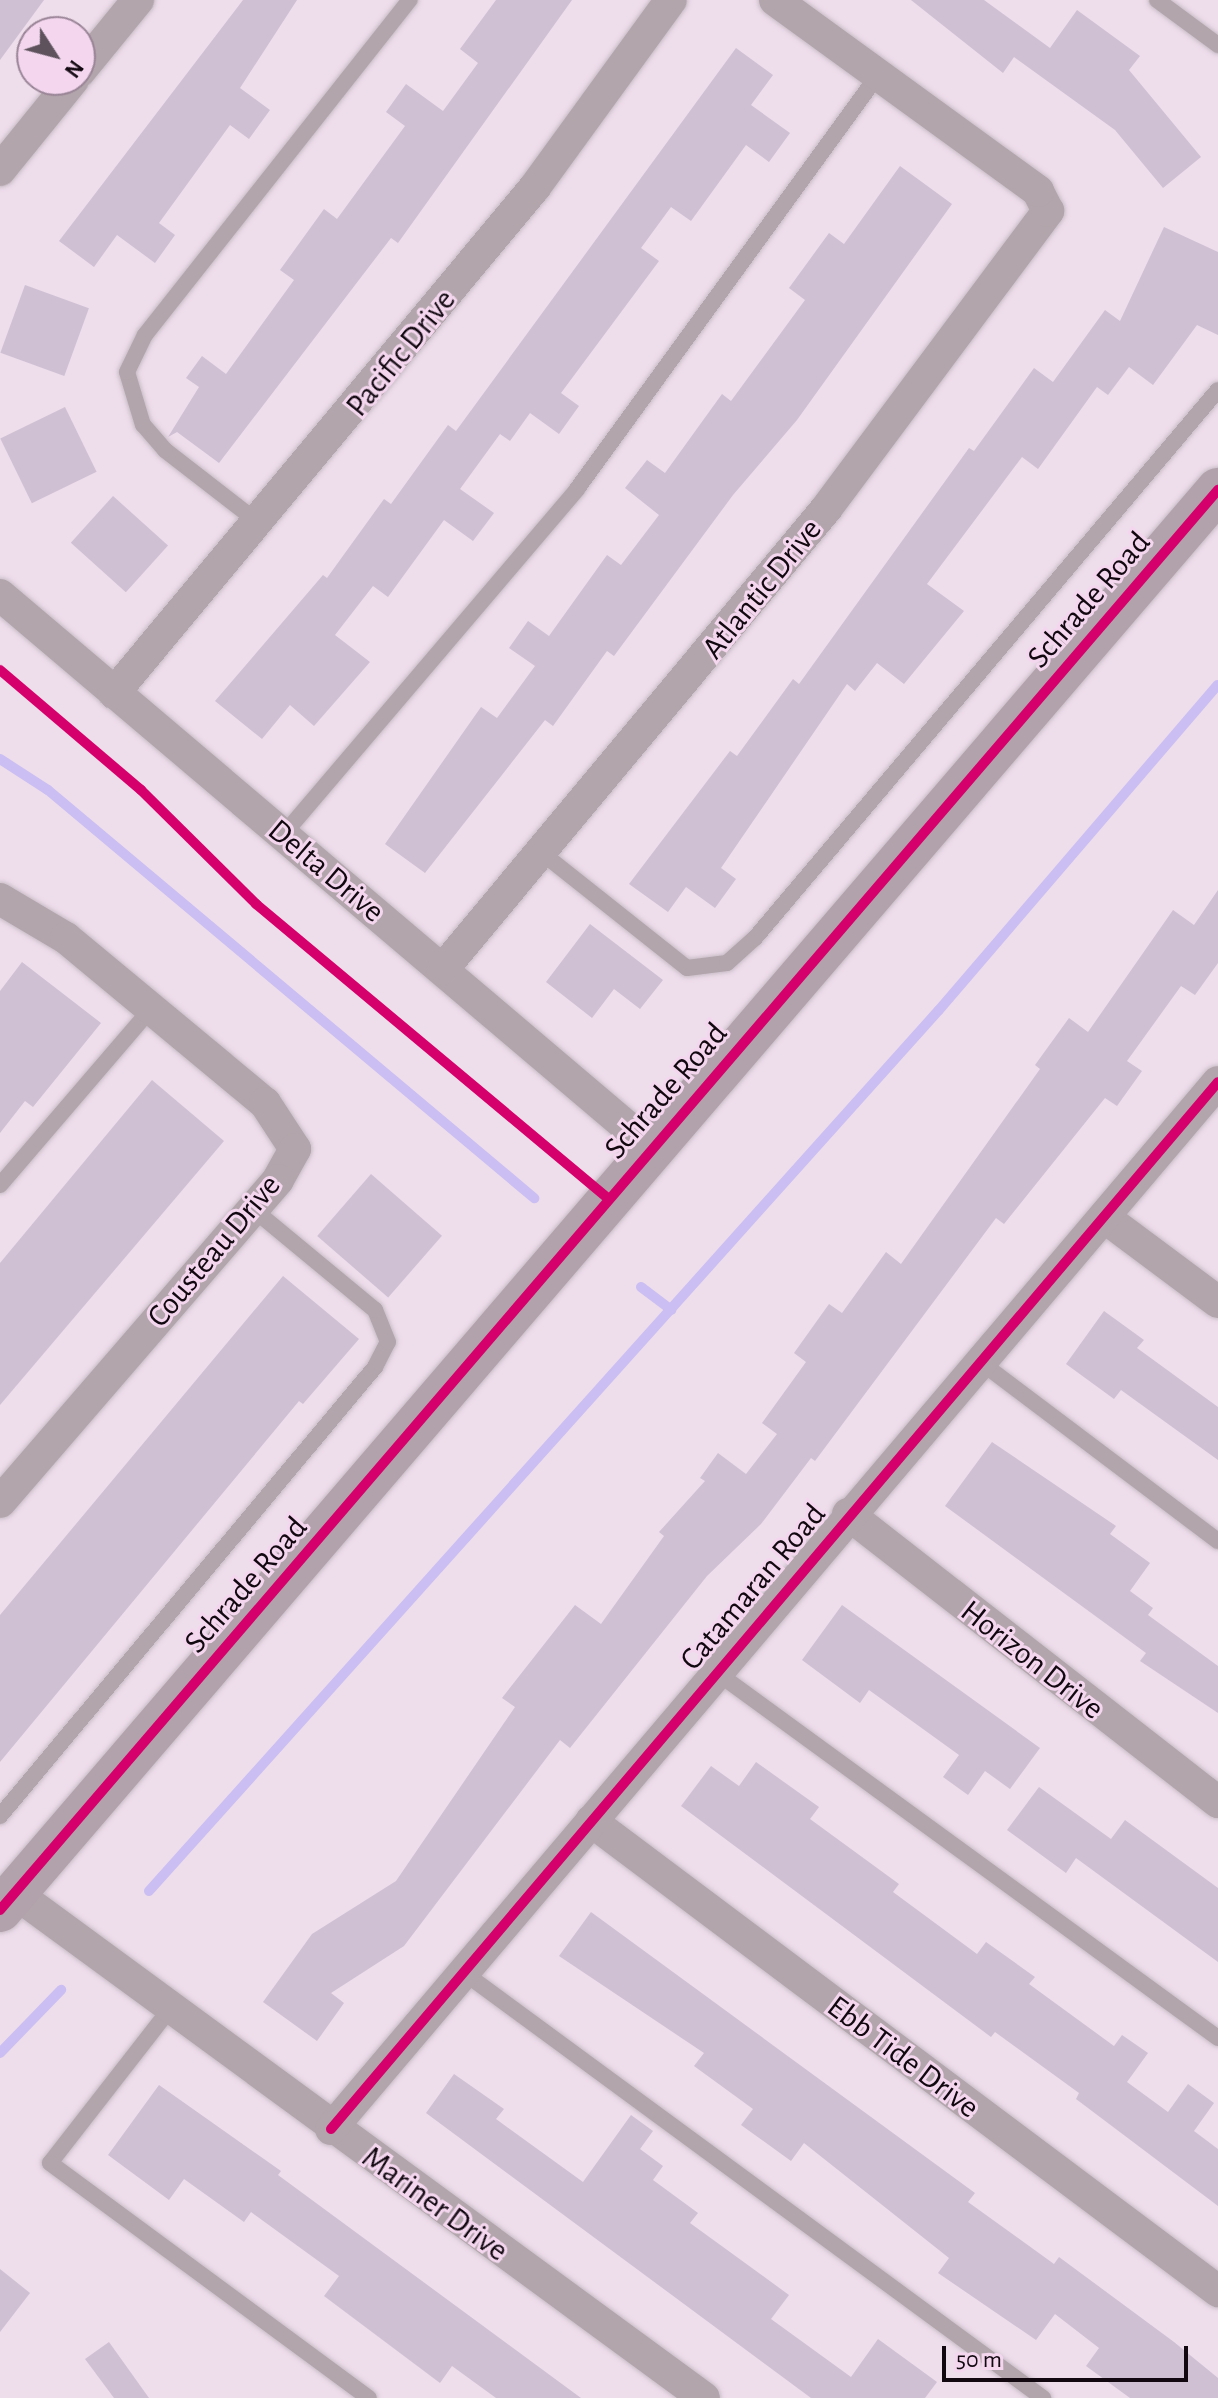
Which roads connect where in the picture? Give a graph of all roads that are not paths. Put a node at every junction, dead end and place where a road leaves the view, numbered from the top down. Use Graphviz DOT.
graph roads {
  1 [pos="138,0"];
  2 [pos="410,0"];
  3 [pos="671,0"];
  4 [pos="775,0"];
  5 [pos="1157,0"];
  6 [pos="1218,45"];
  7 [pos="96,51"];
  8 [pos="878,75"];
  9 [pos="60,96"];
  10 [pos="0,170"];
  11 [pos="1218,390"];
  12 [pos="1218,490"];
  13 [pos="260,524"];
  14 [pos="0,595"];
  15 [pos="114,693"];
  16 [pos="283,835"];
  17 [pos="542,853"];
  18 [pos="0,899"];
  19 [pos="443,969"];
  20 [pos="151,1009"];
  21 [pos="1218,1082"];
  22 [pos="652,1148"];
  23 [pos="0,1185"];
  24 [pos="253,1209"];
  25 [pos="1104,1217"];
  26 [pos="1218,1302"];
  27 [pos="979,1361"];
  28 [pos="0,1502"];
  29 [pos="848,1514"];
  30 [pos="1218,1541"];
  31 [pos="716,1672"];
  32 [pos="1218,1802"];
  33 [pos="0,1816"];
  34 [pos="591,1821"];
  35 [pos="7,1902"];
  36 [pos="463,1972"];
  37 [pos="170,2009"];
  38 [pos="1218,2038"];
  39 [pos="331,2129"];
  40 [pos="1218,2291"];
  41 [pos="369,2398"];
  42 [pos="704,2398"];
  43 [pos="1043,2398"];
  1 -- 7 [label="street"];
  2 -- 13 [label="lane"];
  3 -- 13 [label="street, Pacific Drive"];
  4 -- 8 [label="street"];
  5 -- 6 [label="lane"];
  8 -- 16 [label="lane"];
  8 -- 17 [label="street, Atlantic Drive"];
  9 -- 10 [label="street"];
  11 -- 17 [label="lane"];
  12 -- 22 [label="street, Schrade Road"];
  13 -- 15 [label="street, Pacific Drive"];
  14 -- 15 [label="street, Delta Drive"];
  15 -- 16 [label="street, Delta Drive"];
  16 -- 19 [label="street, Delta Drive"];
  17 -- 19 [label="street, Atlantic Drive"];
  18 -- 20 [label="street, Cousteau Drive"];
  19 -- 22 [label="street, Delta Drive"];
  20 -- 23 [label="lane"];
  20 -- 24 [label="street, Cousteau Drive"];
  21 -- 25 [label="street, Catamaran Road"];
  22 -- 35 [label="street, Schrade Road"];
  24 -- 28 [label="street, Cousteau Drive"];
  24 -- 33 [label="lane"];
  25 -- 26 [label="street"];
  25 -- 27 [label="street, Catamaran Road"];
  27 -- 29 [label="street, Catamaran Road"];
  27 -- 30 [label="lane"];
  29 -- 31 [label="street, Catamaran Road"];
  29 -- 32 [label="street, Horizon Drive"];
  31 -- 34 [label="street, Catamaran Road"];
  31 -- 38 [label="lane"];
  34 -- 36 [label="street, Catamaran Road"];
  34 -- 40 [label="street, Ebb Tide Drive"];
  35 -- 37 [label="street, Mariner Drive"];
  36 -- 39 [label="street, Catamaran Road"];
  36 -- 43 [label="lane"];
  37 -- 39 [label="street, Mariner Drive"];
  37 -- 41 [label="lane"];
  39 -- 42 [label="street, Mariner Drive"];
}
